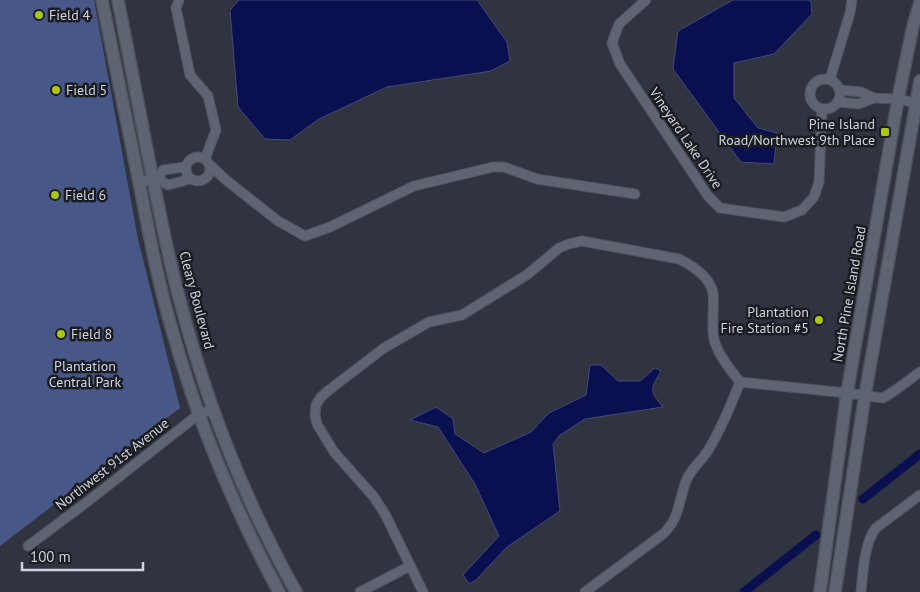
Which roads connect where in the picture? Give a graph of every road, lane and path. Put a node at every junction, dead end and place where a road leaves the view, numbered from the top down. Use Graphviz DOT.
graph roads {
  1 [pos="102,0"];
  2 [pos="118,0"];
  3 [pos="179,0"];
  4 [pos="646,0"];
  5 [pos="852,0"];
  6 [pos="920,3"];
  7 [pos="830,79"];
  8 [pos="920,80"];
  9 [pos="840,90"];
  10 [pos="874,98"];
  11 [pos="898,99"];
  12 [pos="838,102"];
  13 [pos="918,103"];
  14 [pos="822,109"];
  15 [pos="207,162"];
  16 [pos="185,167"];
  17 [pos="156,179"];
  18 [pos="190,179"];
  19 [pos="206,179"];
  20 [pos="226,180"];
  21 [pos="139,182"];
  22 [pos="636,194"];
  23 [pos="920,372"];
  24 [pos="740,382"];
  25 [pos="847,393"];
  26 [pos="865,395"];
  27 [pos="214,409"];
  28 [pos="199,414"];
  29 [pos="920,495"];
  30 [pos="28,546"];
  31 [pos="410,566"];
  32 [pos="279,592"];
  33 [pos="296,592"];
  34 [pos="360,592"];
  35 [pos="423,592"];
  36 [pos="585,592"];
  37 [pos="820,592"];
  38 [pos="835,592"];
  39 [pos="861,592"];
  1 -- 21 [label="street"];
  2 -- 17 [label="street, Cleary Boulevard"];
  3 -- 15 [label="street"];
  4 -- 14 [label="street, Vineyard Lake Drive"];
  5 -- 7 [label="street"];
  6 -- 11 [label="street, North Pine Island Road"];
  7 -- 9 [label="street"];
  7 -- 14 [label="street"];
  8 -- 13 [label="street"];
  9 -- 10 [label="street"];
  9 -- 12 [label="street"];
  10 -- 11 [label="street"];
  10 -- 12 [label="street"];
  11 -- 13 [label="street"];
  11 -- 25 [label="street, North Pine Island Road"];
  12 -- 14 [label="street"];
  13 -- 26 [label="street"];
  15 -- 16 [label="street"];
  15 -- 19 [label="street"];
  15 -- 20 [label="street"];
  16 -- 17 [label="street"];
  16 -- 18 [label="street"];
  17 -- 18 [label="street"];
  17 -- 21 [label="street"];
  17 -- 27 [label="street, Cleary Boulevard"];
  18 -- 19 [label="street"];
  19 -- 20 [label="street"];
  20 -- 22 [label="street"];
  21 -- 28 [label="street"];
  23 -- 26 [label="street"];
  24 -- 25 [label="street"];
  24 -- 31 [label="street"];
  24 -- 36 [label="street"];
  25 -- 26 [label="street"];
  25 -- 37 [label="street, North Pine Island Road"];
  26 -- 38 [label="street"];
  27 -- 28 [label="street, Northwest 91st Avenue"];
  27 -- 33 [label="street, Cleary Boulevard"];
  28 -- 30 [label="street, Northwest 91st Avenue"];
  28 -- 32 [label="street"];
  29 -- 39 [label="street"];
  31 -- 34 [label="street"];
  31 -- 35 [label="street"];
}
